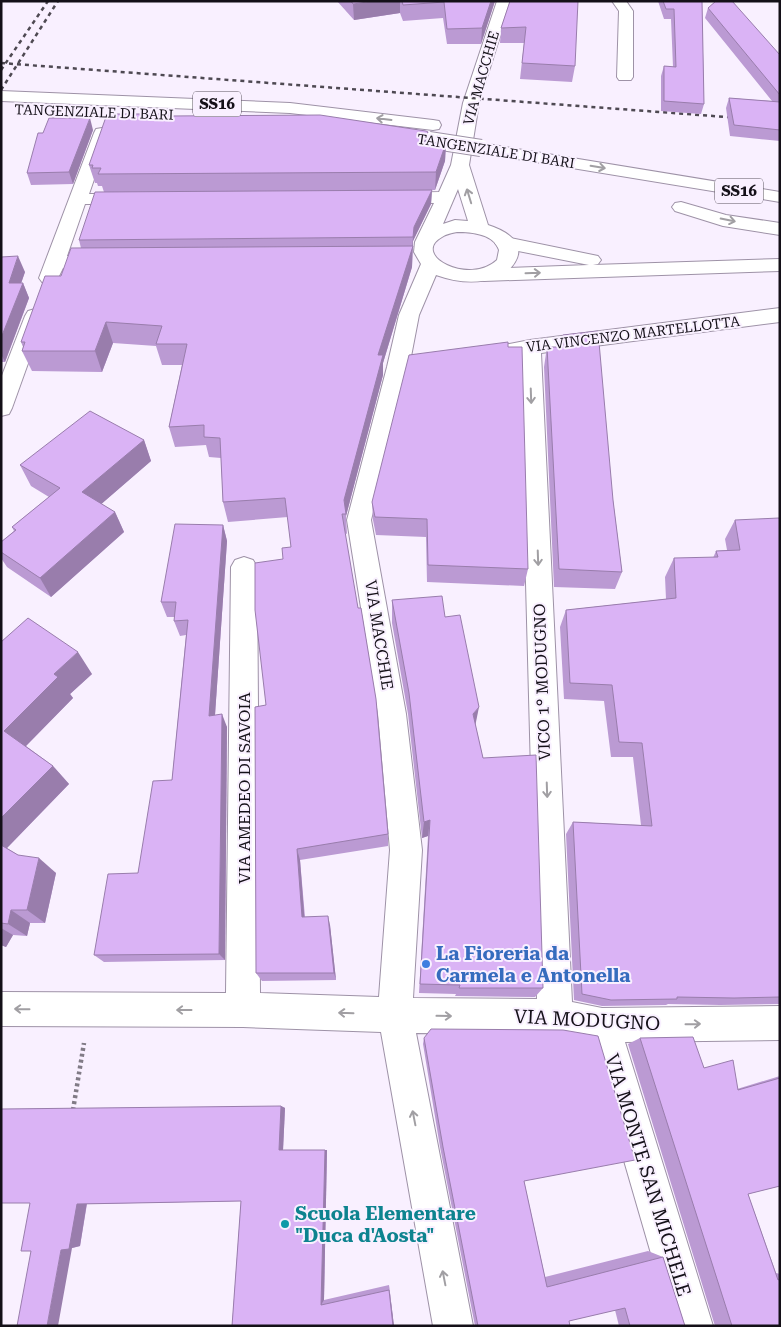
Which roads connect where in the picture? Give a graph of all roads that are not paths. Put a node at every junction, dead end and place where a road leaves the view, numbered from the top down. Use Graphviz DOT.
graph roads {
  1 [pos="504,1"];
  2 [pos="619,1"];
  3 [pos="625,77"];
  4 [pos="1,96"];
  5 [pos="1,108"];
  6 [pos="104,127"];
  7 [pos="483,141"];
  8 [pos="460,165"];
  9 [pos="699,177"];
  10 [pos="780,182"];
  11 [pos="446,197"];
  12 [pos="780,197"];
  13 [pos="148,198"];
  14 [pos="376,198"];
  15 [pos="78,199"];
  16 [pos="681,207"];
  17 [pos="479,227"];
  18 [pos="780,229"];
  19 [pos="428,239"];
  20 [pos="505,243"];
  21 [pos="406,259"];
  22 [pos="123,261"];
  23 [pos="55,262"];
  24 [pos="428,262"];
  25 [pos="780,265"];
  26 [pos="641,268"];
  27 [pos="484,275"];
  28 [pos="447,286"];
  29 [pos="409,315"];
  30 [pos="780,315"];
  31 [pos="530,347"];
  32 [pos="492,353"];
  33 [pos="1,408"];
  34 [pos="244,567"];
  35 [pos="1,1009"];
  36 [pos="243,1010"];
  37 [pos="395,1015"];
  38 [pos="555,1017"];
  39 [pos="780,1023"];
  40 [pos="602,1025"];
  41 [pos="453,1326"];
  42 [pos="693,1326"];
  1 -- 8 [label="main road, VIA MACCHIE"];
  2 -- 3 [label="main road"];
  7 -- 4 [label="main road, TANGENZIALE DI BARI / SS16, one-way"];
  5 -- 7 [label="main road, TANGENZIALE DI BARI / SS16, bridge"];
  6 -- 15 [label="main road"];
  7 -- 9 [label="main road, TANGENZIALE DI BARI / SS16"];
  8 -- 11 [label="main road, VIA MACCHIE"];
  17 -- 8 [label="main road, one-way"];
  9 -- 10 [label="main road, TANGENZIALE DI BARI / SS16"];
  9 -- 12 [label="main road, TANGENZIALE DI BARI / SS16"];
  11 -- 14 [label="main road"];
  11 -- 19 [label="main road, VIA MACCHIE"];
  13 -- 15 [label="main road"];
  15 -- 23 [label="main road"];
  16 -- 18 [label="main road, one-way"];
  17 -- 19 [label="main road"];
  17 -- 20 [label="main road"];
  19 -- 24 [label="main road, VIA MACCHIE"];
  20 -- 26 [label="main road"];
  20 -- 27 [label="main road"];
  21 -- 24 [label="main road"];
  22 -- 23 [label="main road"];
  23 -- 33 [label="main road"];
  24 -- 28 [label="main road"];
  24 -- 29 [label="main road, VIA MACCHIE"];
  25 -- 26 [label="main road"];
  27 -- 26 [label="main road, one-way"];
  27 -- 28 [label="main road"];
  28 -- 29 [label="main road"];
  29 -- 37 [label="main road, VIA MACCHIE"];
  30 -- 31 [label="main road, VIA VINCENZO MARTELLOTTA"];
  31 -- 32 [label="main road, VIA VINCENZO MARTELLOTTA"];
  31 -- 38 [label="main road, VICO 1° MODUGNO, one-way"];
  34 -- 36 [label="main road, VIA AMEDEO DI SAVOIA"];
  36 -- 35 [label="main road, one-way"];
  37 -- 36 [label="main road, one-way"];
  37 -- 38 [label="main road, VIA MODUGNO, one-way"];
  41 -- 37 [label="main road, VIA MACCHIE, one-way"];
  38 -- 40 [label="main road, VIA MODUGNO"];
  40 -- 39 [label="main road, VIA MODUGNO, one-way"];
  40 -- 42 [label="main road, VIA MONTE SAN MICHELE"];
}
